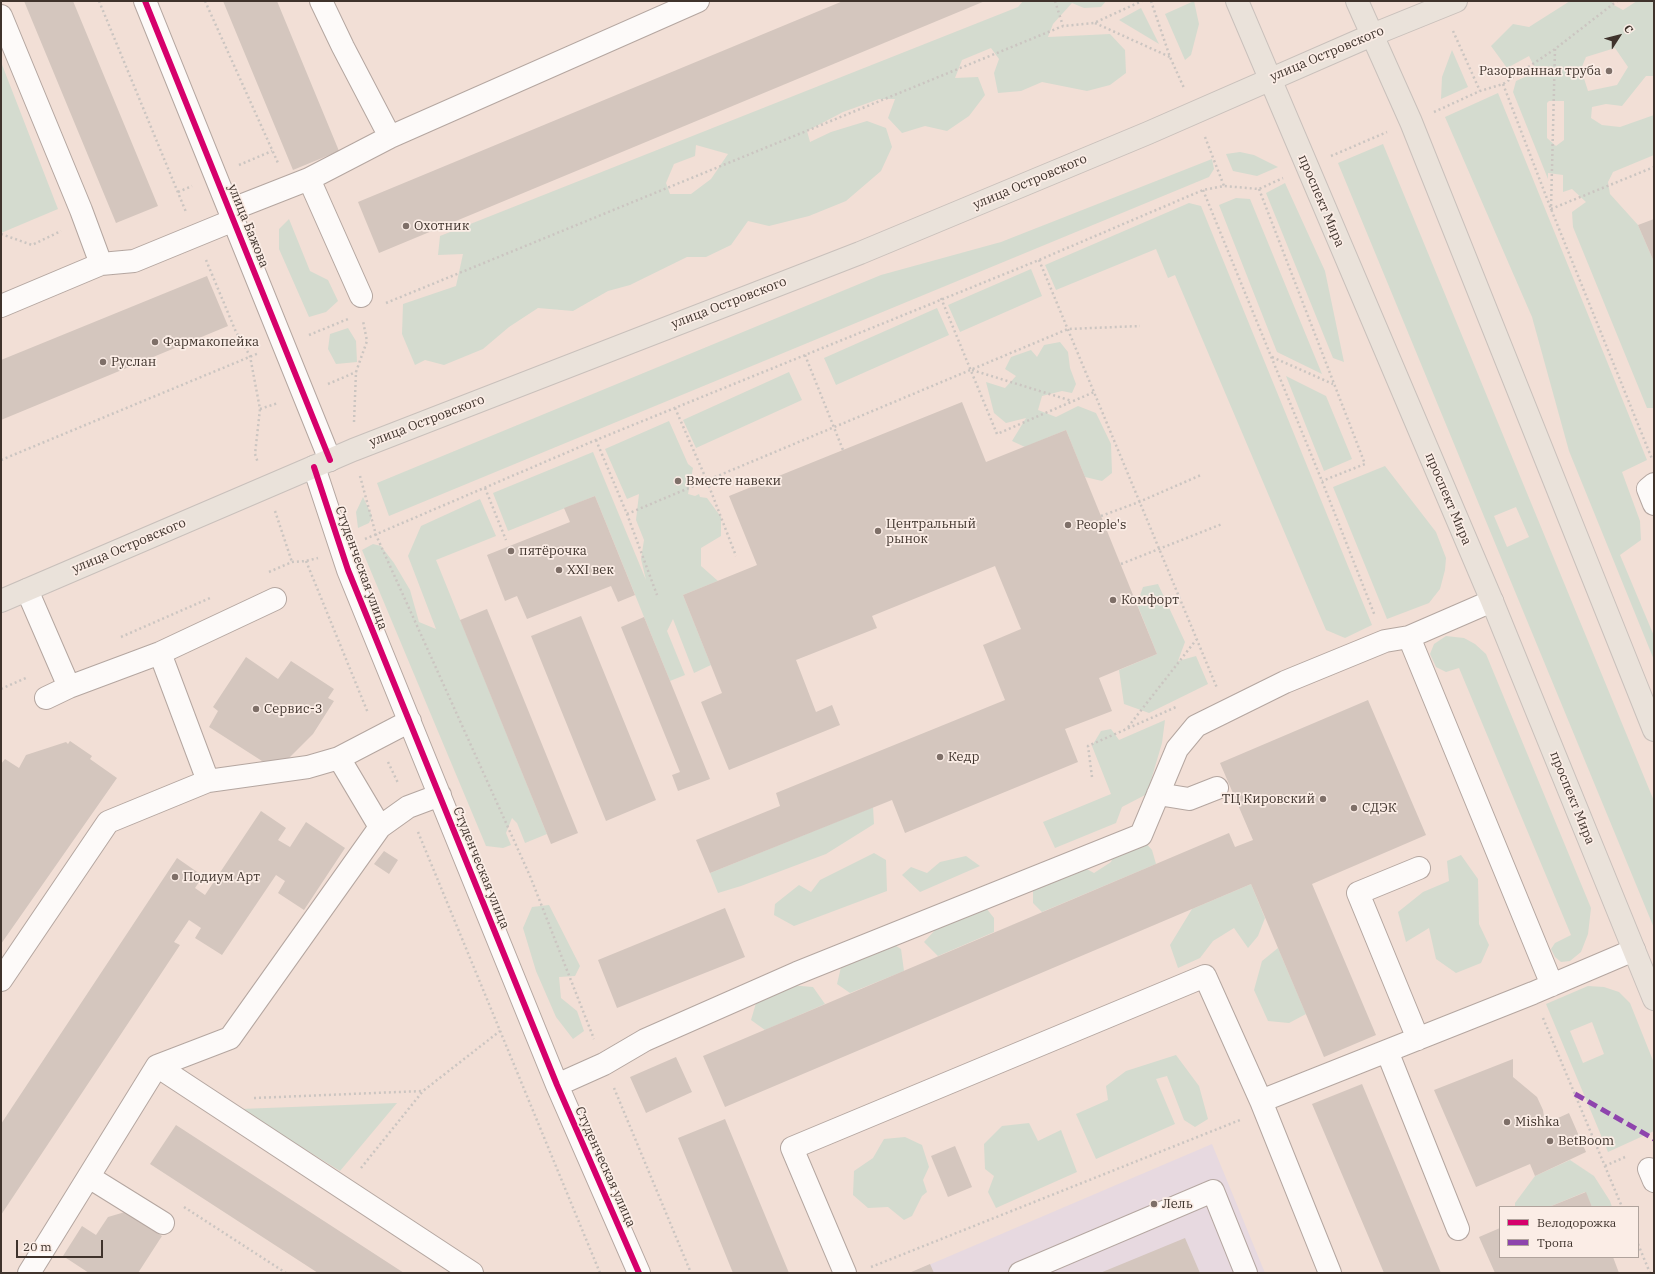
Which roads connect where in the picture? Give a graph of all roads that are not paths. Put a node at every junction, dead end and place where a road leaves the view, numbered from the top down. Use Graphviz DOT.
graph roads {
  1 [pos="145,1"];
  2 [pos="321,1"];
  3 [pos="698,1"];
  4 [pos="1237,1"];
  5 [pos="1357,1"];
  6 [pos="1449,4"];
  7 [pos="1,16"];
  8 [pos="1372,35"];
  9 [pos="1270,79"];
  10 [pos="390,136"];
  11 [pos="309,179"];
  12 [pos="232,215"];
  13 [pos="101,264"];
  14 [pos="361,305"];
  15 [pos="1,306"];
  16 [pos="322,464"];
  17 [pos="1654,484"];
  18 [pos="1654,504"];
  19 [pos="27,590"];
  20 [pos="275,599"];
  21 [pos="1,601"];
  22 [pos="1492,601"];
  23 [pos="1409,636"];
  24 [pos="160,653"];
  25 [pos="69,687"];
  26 [pos="46,698"];
  27 [pos="410,721"];
  28 [pos="1654,730"];
  29 [pos="339,758"];
  30 [pos="208,781"];
  31 [pos="1217,788"];
  32 [pos="1158,794"];
  33 [pos="440,795"];
  34 [pos="380,827"];
  35 [pos="1419,868"];
  36 [pos="1634,950"];
  37 [pos="1,980"];
  38 [pos="1552,985"];
  39 [pos="1654,998"];
  40 [pos="1418,1039"];
  41 [pos="1387,1051"];
  42 [pos="157,1066"];
  43 [pos="557,1085"];
  44 [pos="1263,1105"];
  45 [pos="89,1176"];
  46 [pos="163,1223"];
  47 [pos="1458,1228"];
  48 [pos="29,1273"];
  49 [pos="472,1273"];
  50 [pos="639,1273"];
  51 [pos="845,1273"];
  52 [pos="1020,1273"];
  53 [pos="1246,1273"];
  54 [pos="1330,1273"];
  1 -- 12 [label="street, улица Бажова"];
  2 -- 10 [label="street"];
  3 -- 10 [label="street"];
  4 -- 9 [label="main road, проспект Мира"];
  5 -- 8 [label="main road"];
  6 -- 8 [label="main road, улица Островского"];
  7 -- 13 [label="street"];
  8 -- 9 [label="main road, улица Островского"];
  8 -- 28 [label="main road"];
  9 -- 16 [label="main road, улица Островского"];
  9 -- 22 [label="main road, проспект Мира"];
  10 -- 11 [label="street"];
  11 -- 12 [label="street"];
  11 -- 14 [label="street"];
  12 -- 13 [label="street"];
  12 -- 16 [label="street, улица Бажова"];
  13 -- 15 [label="street"];
  16 -- 19 [label="main road, улица Островского"];
  16 -- 27 [label="street, Студенческая улица"];
  17 -- 18 [label="street"];
  19 -- 21 [label="main road, улица Островского"];
  19 -- 25 [label="street"];
  20 -- 24 [label="street"];
  22 -- 23 [label="street"];
  22 -- 36 [label="main road, проспект Мира"];
  23 -- 32 [label="street"];
  23 -- 38 [label="street"];
  24 -- 25 [label="street"];
  24 -- 30 [label="street"];
  25 -- 26 [label="street"];
  27 -- 29 [label="street"];
  27 -- 33 [label="street, Студенческая улица"];
  29 -- 30 [label="street"];
  29 -- 34 [label="street"];
  30 -- 37 [label="street"];
  31 -- 32 [label="street"];
  32 -- 43 [label="street"];
  33 -- 34 [label="street"];
  33 -- 43 [label="street, Студенческая улица"];
  34 -- 42 [label="street"];
  35 -- 40 [label="street"];
  36 -- 38 [label="street"];
  36 -- 39 [label="main road, проспект Мира"];
  38 -- 40 [label="street"];
  40 -- 41 [label="street"];
  41 -- 44 [label="street"];
  41 -- 47 [label="street"];
  42 -- 45 [label="street"];
  42 -- 49 [label="street"];
  43 -- 50 [label="street, Студенческая улица"];
  44 -- 51 [label="street"];
  44 -- 54 [label="street"];
  45 -- 46 [label="street"];
  45 -- 48 [label="street"];
  52 -- 53 [label="street"];
}
